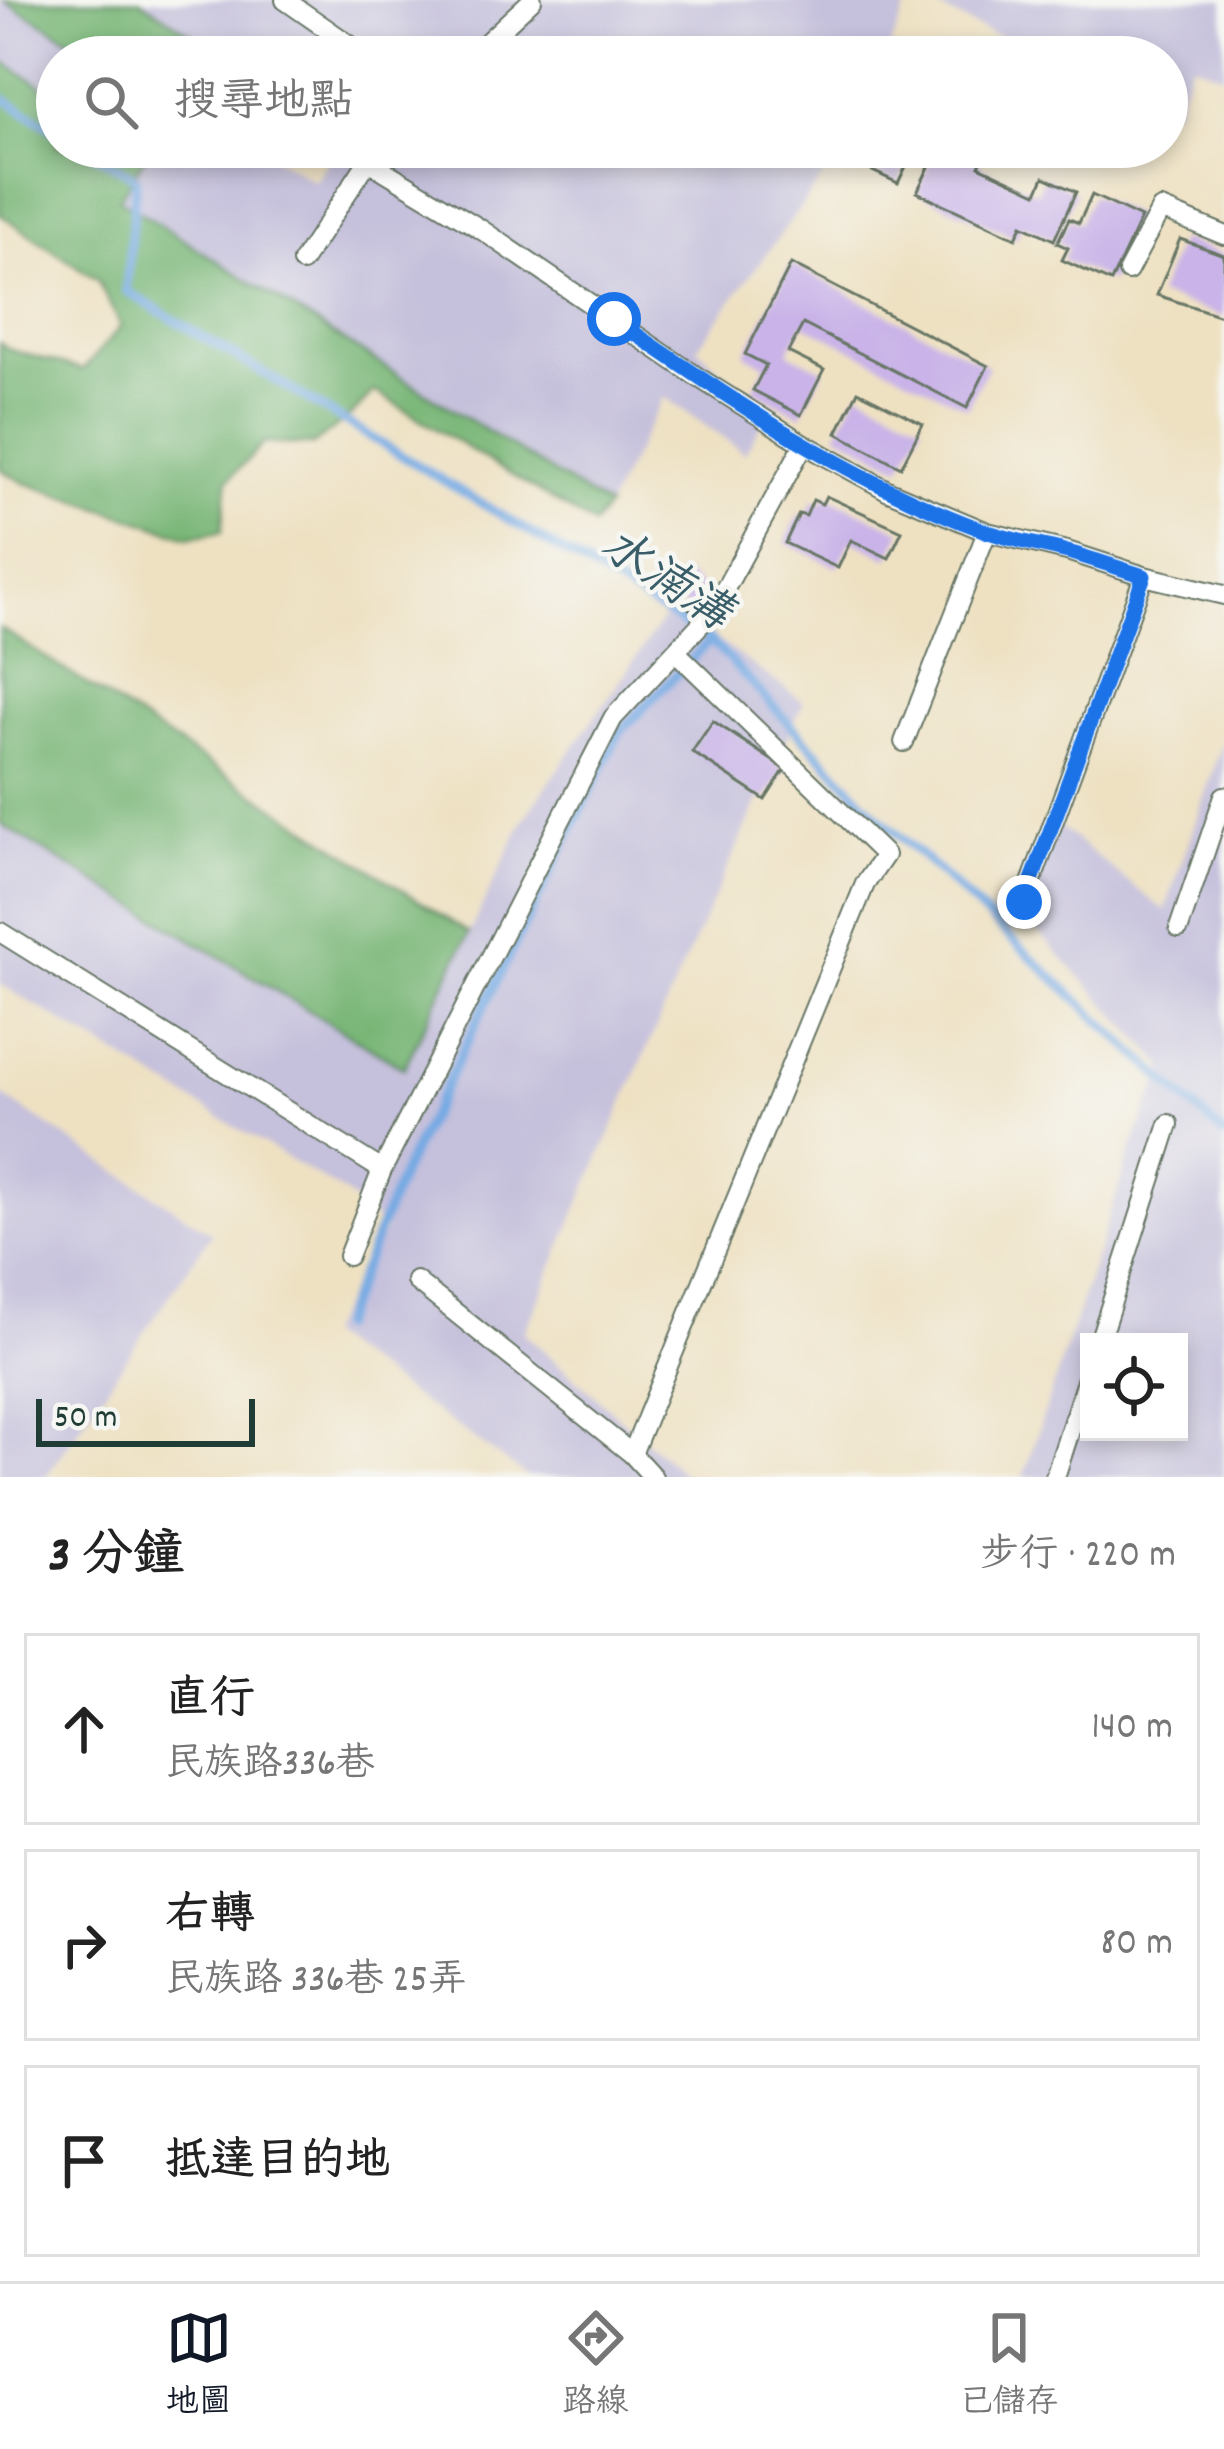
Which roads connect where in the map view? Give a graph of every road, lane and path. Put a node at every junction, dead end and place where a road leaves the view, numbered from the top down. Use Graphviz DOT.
graph roads {
  1 [pos="285,0"];
  2 [pos="532,0"];
  3 [pos="337,36"];
  4 [pos="493,36"];
  5 [pos="365,168"];
  6 [pos="394,168"];
  7 [pos="1224,235"];
  8 [pos="302,262"];
  9 [pos="1128,271"];
  10 [pos="804,444"];
  11 [pos="987,532"];
  12 [pos="1144,576"];
  13 [pos="1224,595"];
  14 [pos="676,652"];
  15 [pos="904,742"];
  16 [pos="1224,796"];
  17 [pos="1024,902"];
  18 [pos="1179,928"];
  19 [pos="0,932"];
  20 [pos="1169,1124"];
  21 [pos="382,1170"];
  22 [pos="348,1256"];
  23 [pos="416,1281"];
  24 [pos="1102,1333"];
  25 [pos="1080,1400"];
  26 [pos="632,1454"];
  27 [pos="653,1477"];
  28 [pos="1055,1477"];
  1 -- 3 [label="lane"];
  2 -- 4 [label="lane"];
  5 -- 8 [label="lane"];
  6 -- 10 [label="lane"];
  7 -- 9 [label="lane"];
  10 -- 11 [label="lane"];
  10 -- 14 [label="lane"];
  11 -- 12 [label="lane"];
  11 -- 15 [label="lane"];
  12 -- 13 [label="lane"];
  12 -- 17 [label="lane"];
  14 -- 21 [label="lane"];
  14 -- 26 [label="lane"];
  16 -- 18 [label="lane"];
  19 -- 21 [label="lane"];
  20 -- 24 [label="lane"];
  21 -- 22 [label="lane"];
  23 -- 26 [label="lane"];
  25 -- 28 [label="lane"];
  26 -- 27 [label="lane"];
}
